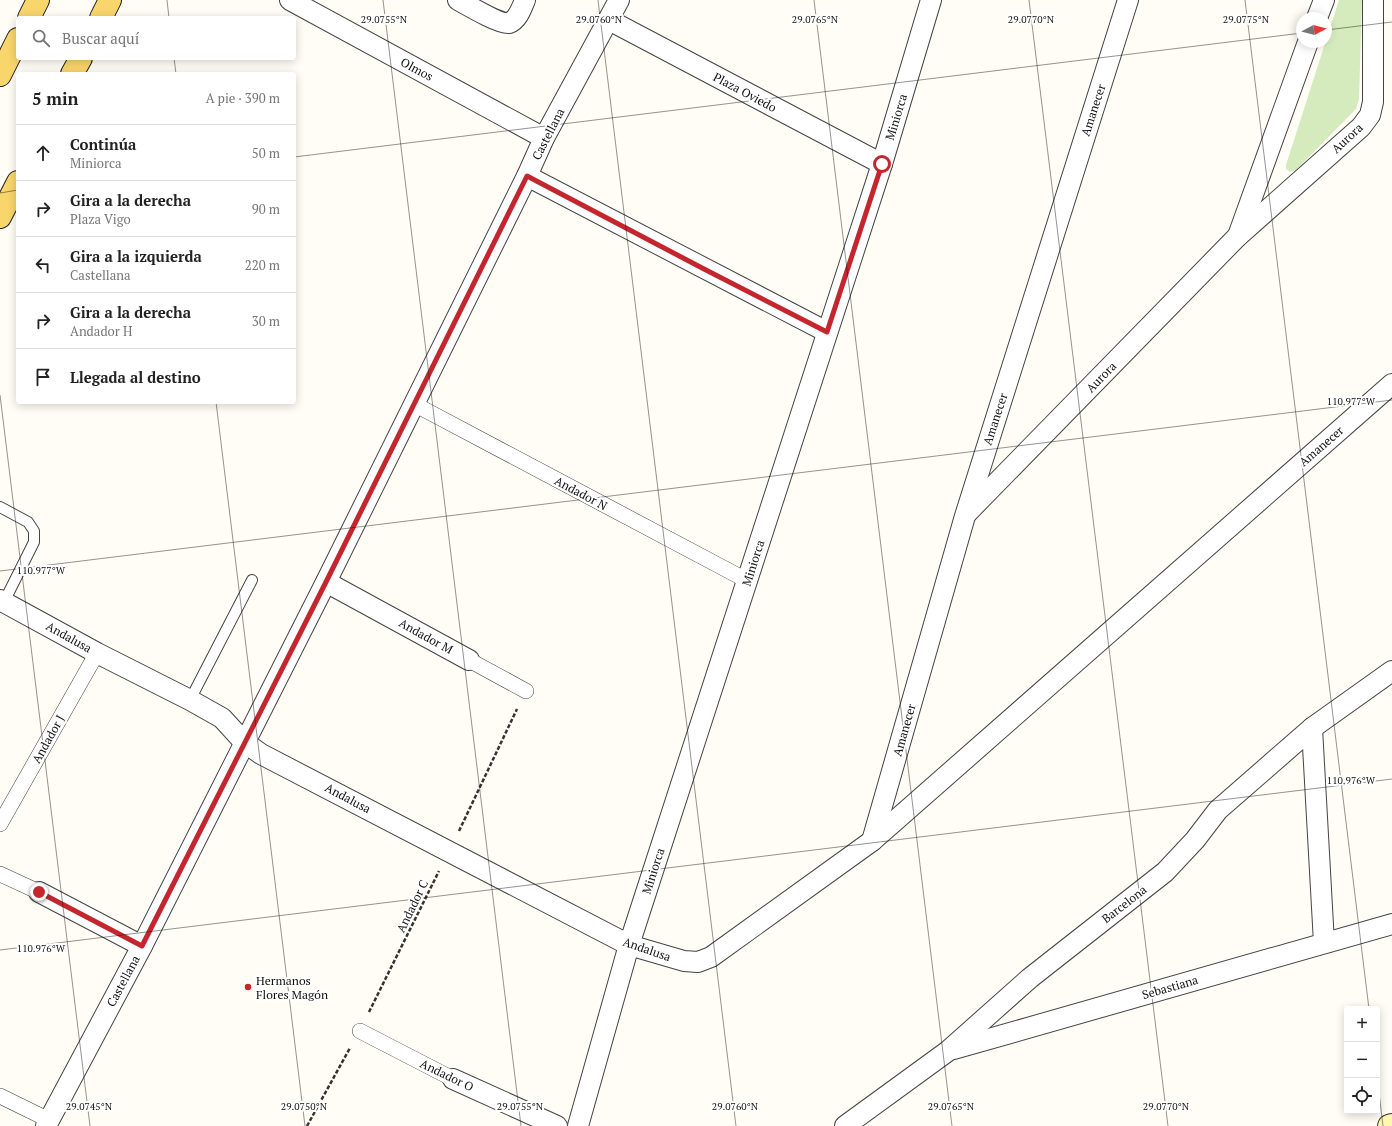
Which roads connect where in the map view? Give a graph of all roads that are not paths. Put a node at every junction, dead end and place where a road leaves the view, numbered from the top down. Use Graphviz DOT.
graph roads {
  1 [pos="38,0"];
  2 [pos="110,0"];
  3 [pos="290,0"];
  4 [pos="458,0"];
  5 [pos="525,0"];
  6 [pos="619,0"];
  7 [pos="931,0"];
  8 [pos="1128,0"];
  9 [pos="1324,0"];
  10 [pos="1373,0"];
  11 [pos="1319,12"];
  12 [pos="30,16"];
  13 [pos="102,16"];
  14 [pos="609,20"];
  15 [pos="16,43"];
  16 [pos="1306,48"];
  17 [pos="80,60"];
  18 [pos="73,72"];
  19 [pos="0,74"];
  20 [pos="544,138"];
  21 [pos="882,164"];
  22 [pos="527,176"];
  23 [pos="16,186"];
  24 [pos="0,217"];
  25 [pos="1237,237"];
  26 [pos="827,332"];
  27 [pos="1392,384"];
  28 [pos="414,404"];
  29 [pos="0,507"];
  30 [pos="965,516"];
  31 [pos="252,580"];
  32 [pos="748,581"];
  33 [pos="326,582"];
  34 [pos="2,601"];
  35 [pos="97,653"];
  36 [pos="469,660"];
  37 [pos="1392,671"];
  38 [pos="526,690"];
  39 [pos="190,700"];
  40 [pos="1312,728"];
  41 [pos="244,742"];
  42 [pos="4,806"];
  43 [pos="0,824"];
  44 [pos="872,841"];
  45 [pos="0,874"];
  46 [pos="39,892"];
  47 [pos="1392,924"];
  48 [pos="1324,943"];
  49 [pos="629,945"];
  50 [pos="142,946"];
  51 [pos="711,957"];
  52 [pos="360,1031"];
  53 [pos="948,1051"];
  54 [pos="453,1079"];
  55 [pos="0,1096"];
  56 [pos="47,1123"];
  57 [pos="1392,1125"];
  58 [pos="557,1126"];
  59 [pos="578,1126"];
  60 [pos="845,1126"];
  61 [pos="1389,1126"];
  1 -- 12 [label="main road"];
  2 -- 13 [label="main road"];
  3 -- 20 [label="street, Olmos"];
  4 -- 5 [label="street"];
  6 -- 14 [label="street, Castellana"];
  7 -- 21 [label="street, Miniorca"];
  8 -- 30 [label="street, Amanecer"];
  9 -- 11 [label="street"];
  10 -- 25 [label="street, Aurora"];
  14 -- 20 [label="street, Castellana"];
  14 -- 21 [label="street, Plaza Oviedo"];
  15 -- 19 [label="main road"];
  16 -- 25 [label="street, Aurora"];
  17 -- 18 [label="main road"];
  20 -- 22 [label="street, Castellana"];
  21 -- 26 [label="street, Miniorca"];
  22 -- 26 [label="street"];
  22 -- 28 [label="street, Castellana"];
  23 -- 24 [label="main road"];
  25 -- 30 [label="street, Aurora"];
  26 -- 32 [label="street, Miniorca"];
  27 -- 44 [label="street, Amanecer"];
  28 -- 32 [label="street, Andador N"];
  28 -- 33 [label="street, Castellana"];
  29 -- 34 [label="lane"];
  30 -- 44 [label="street, Amanecer"];
  31 -- 39 [label="lane"];
  32 -- 49 [label="street, Miniorca"];
  33 -- 36 [label="street, Andador M"];
  33 -- 41 [label="street, Castellana"];
  34 -- 35 [label="street, Andalusa"];
  35 -- 39 [label="street, Andalusa"];
  35 -- 42 [label="street, Andador J"];
  36 -- 38 [label="street, Andador M"];
  37 -- 40 [label="street, Barcelona"];
  39 -- 41 [label="street, Andalusa"];
  40 -- 48 [label="street"];
  40 -- 53 [label="street, Barcelona"];
  41 -- 49 [label="street, Andalusa"];
  41 -- 50 [label="street, Castellana"];
  42 -- 43 [label="street, Andador J"];
  44 -- 51 [label="street, Amanecer"];
  45 -- 46 [label="street"];
  46 -- 50 [label="street"];
  47 -- 48 [label="street, Sebastiana"];
  48 -- 53 [label="street, Sebastiana"];
  49 -- 51 [label="street, Andalusa"];
  49 -- 59 [label="street, Miniorca"];
  50 -- 56 [label="street, Castellana"];
  52 -- 54 [label="street, Andador O"];
  53 -- 60 [label="street, Barcelona"];
  54 -- 58 [label="street, Andador O"];
  55 -- 56 [label="street"];
  57 -- 61 [label="main road"];
}
